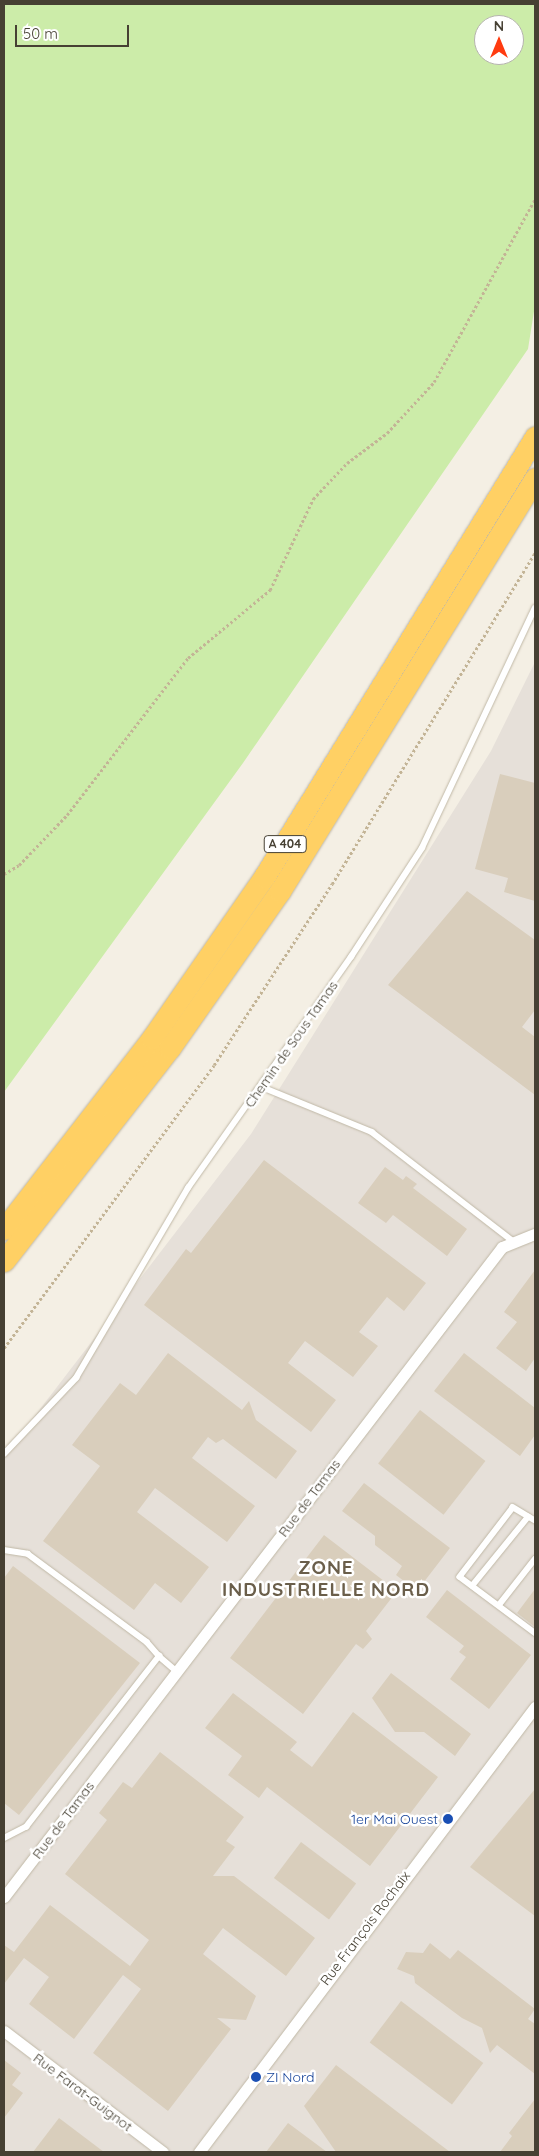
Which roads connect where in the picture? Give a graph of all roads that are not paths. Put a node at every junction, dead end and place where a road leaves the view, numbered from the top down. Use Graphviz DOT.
graph roads {
  1 [pos="535,437"];
  2 [pos="535,478"];
  3 [pos="535,608"];
  4 [pos="262,1087"];
  5 [pos="4,1229"];
  6 [pos="535,1234"];
  7 [pos="513,1241"];
  8 [pos="4,1261"];
  9 [pos="4,1454"];
  10 [pos="528,1517"];
  11 [pos="535,1520"];
  12 [pos="4,1550"];
  13 [pos="535,1559"];
  14 [pos="472,1586"];
  15 [pos="499,1605"];
  16 [pos="535,1633"];
  17 [pos="159,1656"];
  18 [pos="176,1671"];
  19 [pos="535,1707"];
  20 [pos="531,1720"];
  21 [pos="4,1838"];
  22 [pos="4,1897"];
  23 [pos="4,2031"];
  24 [pos="163,2152"];
  25 [pos="199,2152"];
  1 -- 5 [label="highway, A 404"];
  2 -- 8 [label="highway, A 404"];
  3 -- 4 [label="lane, Chemin de Sous Tamas"];
  4 -- 7 [label="lane"];
  4 -- 9 [label="lane, Chemin de Sous Tamas"];
  6 -- 7 [label="street, Rue de Tamas"];
  7 -- 18 [label="street, Rue de Tamas"];
  10 -- 11 [label="lane"];
  10 -- 14 [label="lane"];
  10 -- 14 [label="lane"];
  12 -- 17 [label="lane"];
  13 -- 15 [label="lane"];
  14 -- 15 [label="lane"];
  15 -- 16 [label="lane"];
  17 -- 18 [label="lane"];
  17 -- 21 [label="lane"];
  18 -- 22 [label="street, Rue de Tamas"];
  19 -- 20 [label="street, Rue François Rochaix"];
  20 -- 25 [label="street, Rue François Rochaix"];
  23 -- 24 [label="street, Rue Farat-Guignot"];
}
